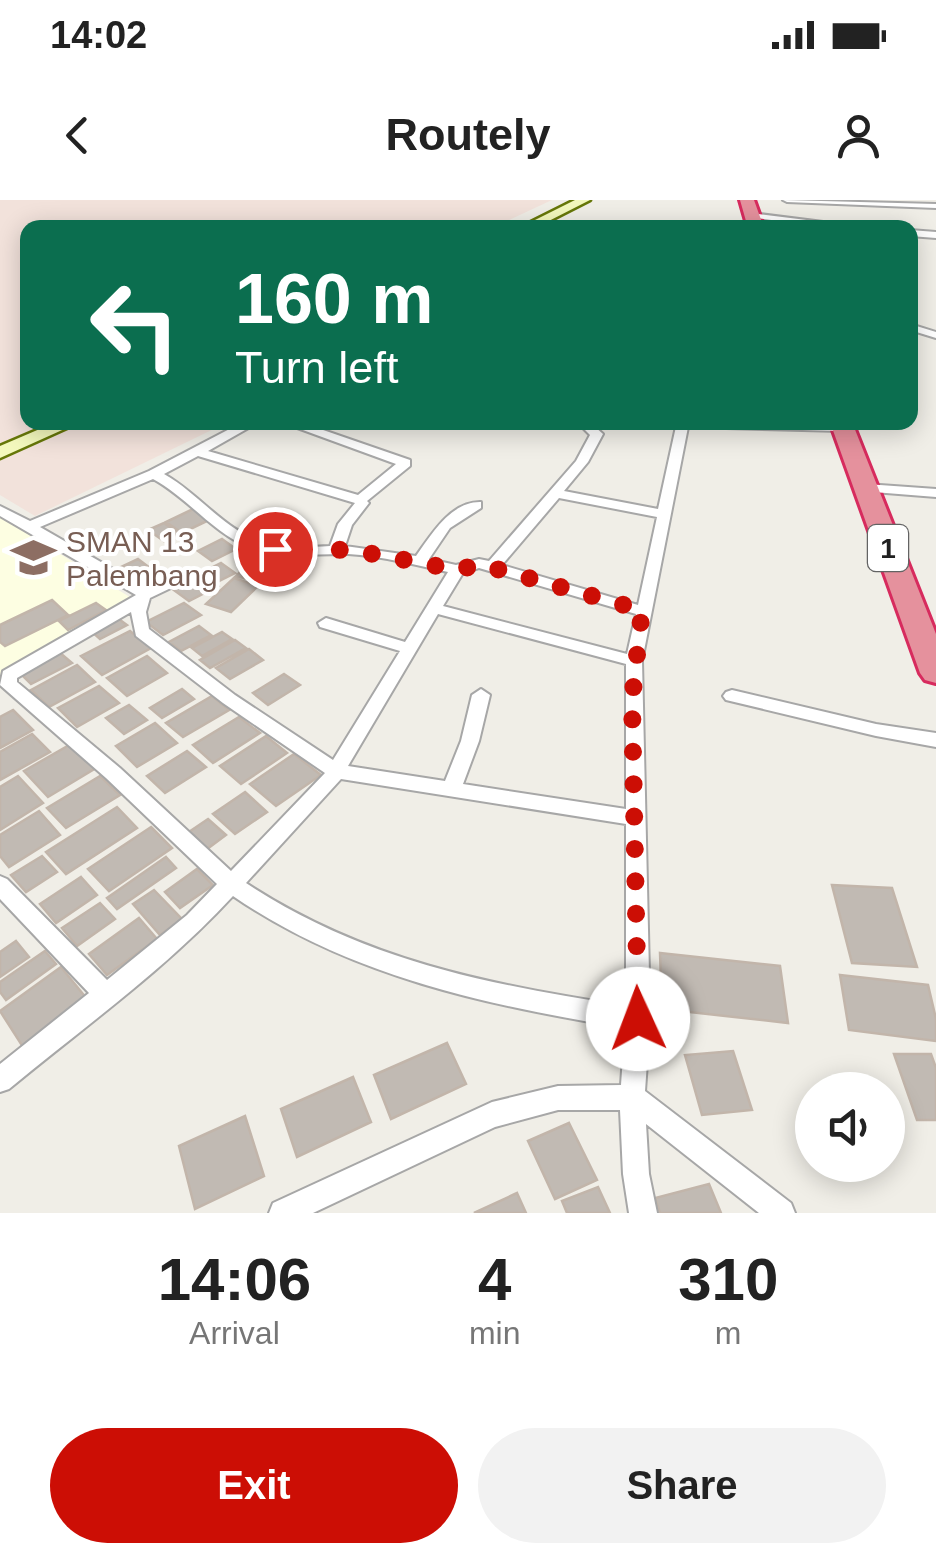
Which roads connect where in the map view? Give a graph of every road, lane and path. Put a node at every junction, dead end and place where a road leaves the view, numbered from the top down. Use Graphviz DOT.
graph roads {
  1 [pos="584,200"];
  2 [pos="787,200"];
  3 [pos="936,206"];
  4 [pos="751,215"];
  5 [pos="541,220"];
  6 [pos="788,220"];
  7 [pos="53,430"];
  8 [pos="239,430"];
  9 [pos="309,430"];
  10 [pos="591,430"];
  11 [pos="681,430"];
  12 [pos="844,430"];
  13 [pos="199,452"];
  14 [pos="0,453"];
  15 [pos="154,474"];
  16 [pos="866,488"];
  17 [pos="554,493"];
  18 [pos="936,493"];
  19 [pos="360,500"];
  20 [pos="476,504"];
  21 [pos="0,510"];
  22 [pos="662,514"];
  23 [pos="28,527"];
  24 [pos="336,550"];
  25 [pos="420,562"];
  26 [pos="492,567"];
  27 [pos="458,570"];
  28 [pos="168,584"];
  29 [pos="142,597"];
  30 [pos="434,608"];
  31 [pos="642,610"];
  32 [pos="326,622"];
  33 [pos="407,648"];
  34 [pos="634,661"];
  35 [pos="936,673"];
  36 [pos="481,695"];
  37 [pos="732,696"];
  38 [pos="936,740"];
  39 [pos="336,771"];
  40 [pos="451,790"];
  41 [pos="634,818"];
  42 [pos="231,884"];
  43 [pos="0,885"];
  44 [pos="106,996"];
  45 [pos="638,1019"];
  46 [pos="0,1080"];
  47 [pos="632,1097"];
  48 [pos="283,1213"];
  49 [pos="643,1213"];
  50 [pos="781,1213"];
  1 -- 5 [label="street"];
  2 -- 3 [label="street"];
  4 -- 6 [label="street"];
  7 -- 14 [label="street"];
  8 -- 13 [label="street"];
  9 -- 19 [label="street"];
  10 -- 17 [label="street"];
  11 -- 22 [label="street"];
  12 -- 16 [label="highway, 1"];
  13 -- 15 [label="street"];
  13 -- 19 [label="street"];
  15 -- 23 [label="street"];
  15 -- 24 [label="street"];
  16 -- 18 [label="street"];
  16 -- 35 [label="highway, 1"];
  17 -- 22 [label="street"];
  17 -- 26 [label="street"];
  19 -- 24 [label="street"];
  20 -- 25 [label="street"];
  21 -- 23 [label="street"];
  22 -- 31 [label="street"];
  23 -- 29 [label="street"];
  24 -- 25 [label="street"];
  25 -- 27 [label="street"];
  26 -- 27 [label="street"];
  26 -- 31 [label="street"];
  27 -- 30 [label="street"];
  28 -- 29 [label="street"];
  29 -- 39 [label="street"];
  29 -- 42 [label="street"];
  30 -- 33 [label="street"];
  30 -- 34 [label="street"];
  31 -- 34 [label="street"];
  32 -- 33 [label="street"];
  33 -- 39 [label="street"];
  34 -- 41 [label="street"];
  36 -- 40 [label="street"];
  37 -- 38 [label="street"];
  39 -- 40 [label="street"];
  39 -- 42 [label="street"];
  40 -- 41 [label="street"];
  41 -- 45 [label="street"];
  42 -- 44 [label="street"];
  42 -- 45 [label="street"];
  43 -- 44 [label="street"];
  44 -- 46 [label="street"];
  45 -- 47 [label="street"];
  47 -- 48 [label="street"];
  47 -- 49 [label="street"];
  47 -- 50 [label="street"];
}
